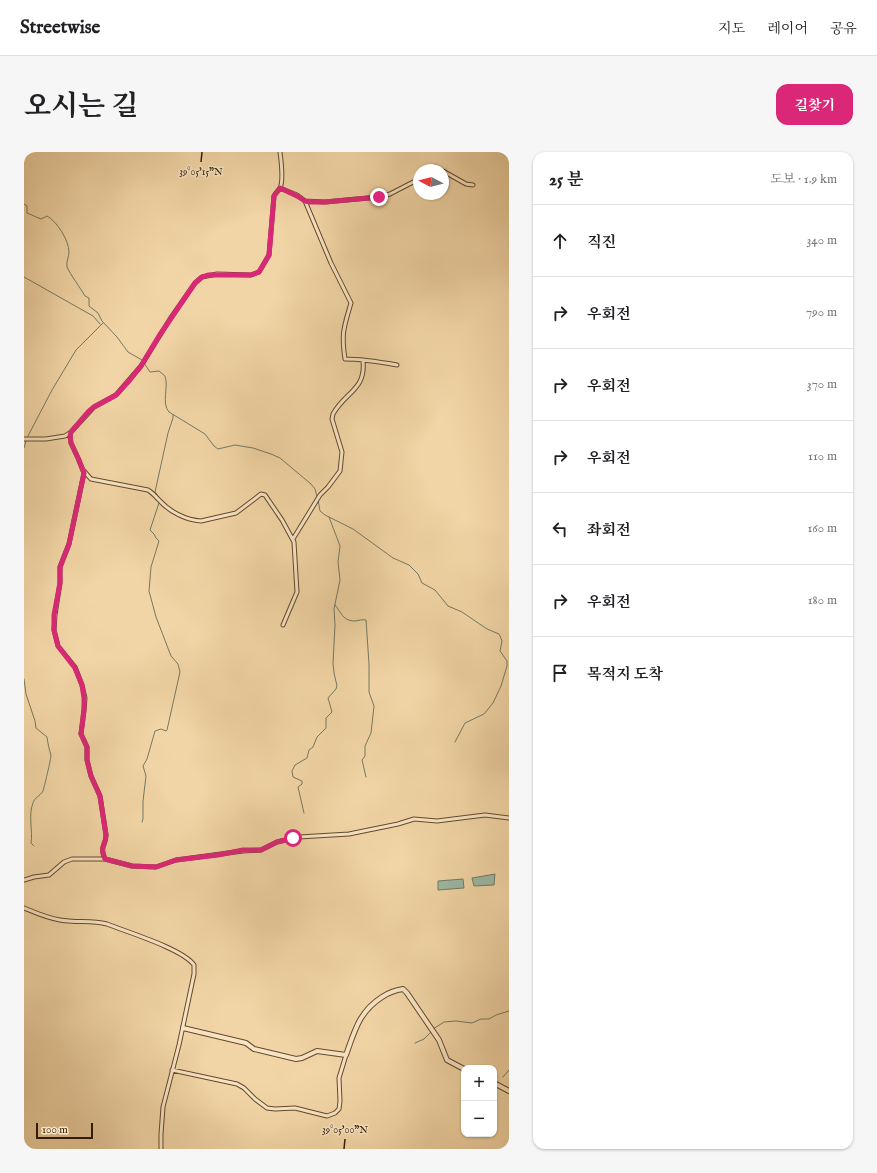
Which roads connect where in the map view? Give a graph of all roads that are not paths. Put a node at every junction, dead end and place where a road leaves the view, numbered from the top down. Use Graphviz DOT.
graph roads {
  1 [pos="280,152"];
  2 [pos="449,174"];
  3 [pos="413,183"];
  4 [pos="473,185"];
  5 [pos="280,188"];
  6 [pos="305,201"];
  7 [pos="363,361"];
  8 [pos="397,365"];
  9 [pos="71,432"];
  10 [pos="58,438"];
  11 [pos="24,439"];
  12 [pos="71,443"];
  13 [pos="83,470"];
  14 [pos="293,539"];
  15 [pos="283,625"];
  16 [pos="509,818"];
  17 [pos="105,859"];
  18 [pos="24,880"];
  19 [pos="24,908"];
  20 [pos="183,1028"];
  21 [pos="346,1055"];
  22 [pos="461,1068"];
  23 [pos="172,1070"];
  24 [pos="497,1085"];
  25 [pos="509,1091"];
  26 [pos="161,1149"];
  1 -- 5 [label="street"];
  2 -- 4 [label="street"];
  3 -- 6 [label="street"];
  5 -- 6 [label="street"];
  5 -- 9 [label="street"];
  6 -- 7 [label="street"];
  7 -- 8 [label="street"];
  7 -- 14 [label="street"];
  9 -- 10 [label="street"];
  9 -- 12 [label="street"];
  10 -- 11 [label="street"];
  10 -- 12 [label="street"];
  12 -- 13 [label="street"];
  13 -- 14 [label="street"];
  13 -- 17 [label="street"];
  14 -- 15 [label="street"];
  16 -- 17 [label="street"];
  17 -- 18 [label="street"];
  19 -- 20 [label="street"];
  20 -- 21 [label="street"];
  20 -- 23 [label="street"];
  21 -- 22 [label="street"];
  21 -- 23 [label="street"];
  23 -- 26 [label="street"];
  24 -- 25 [label="street"];
}
